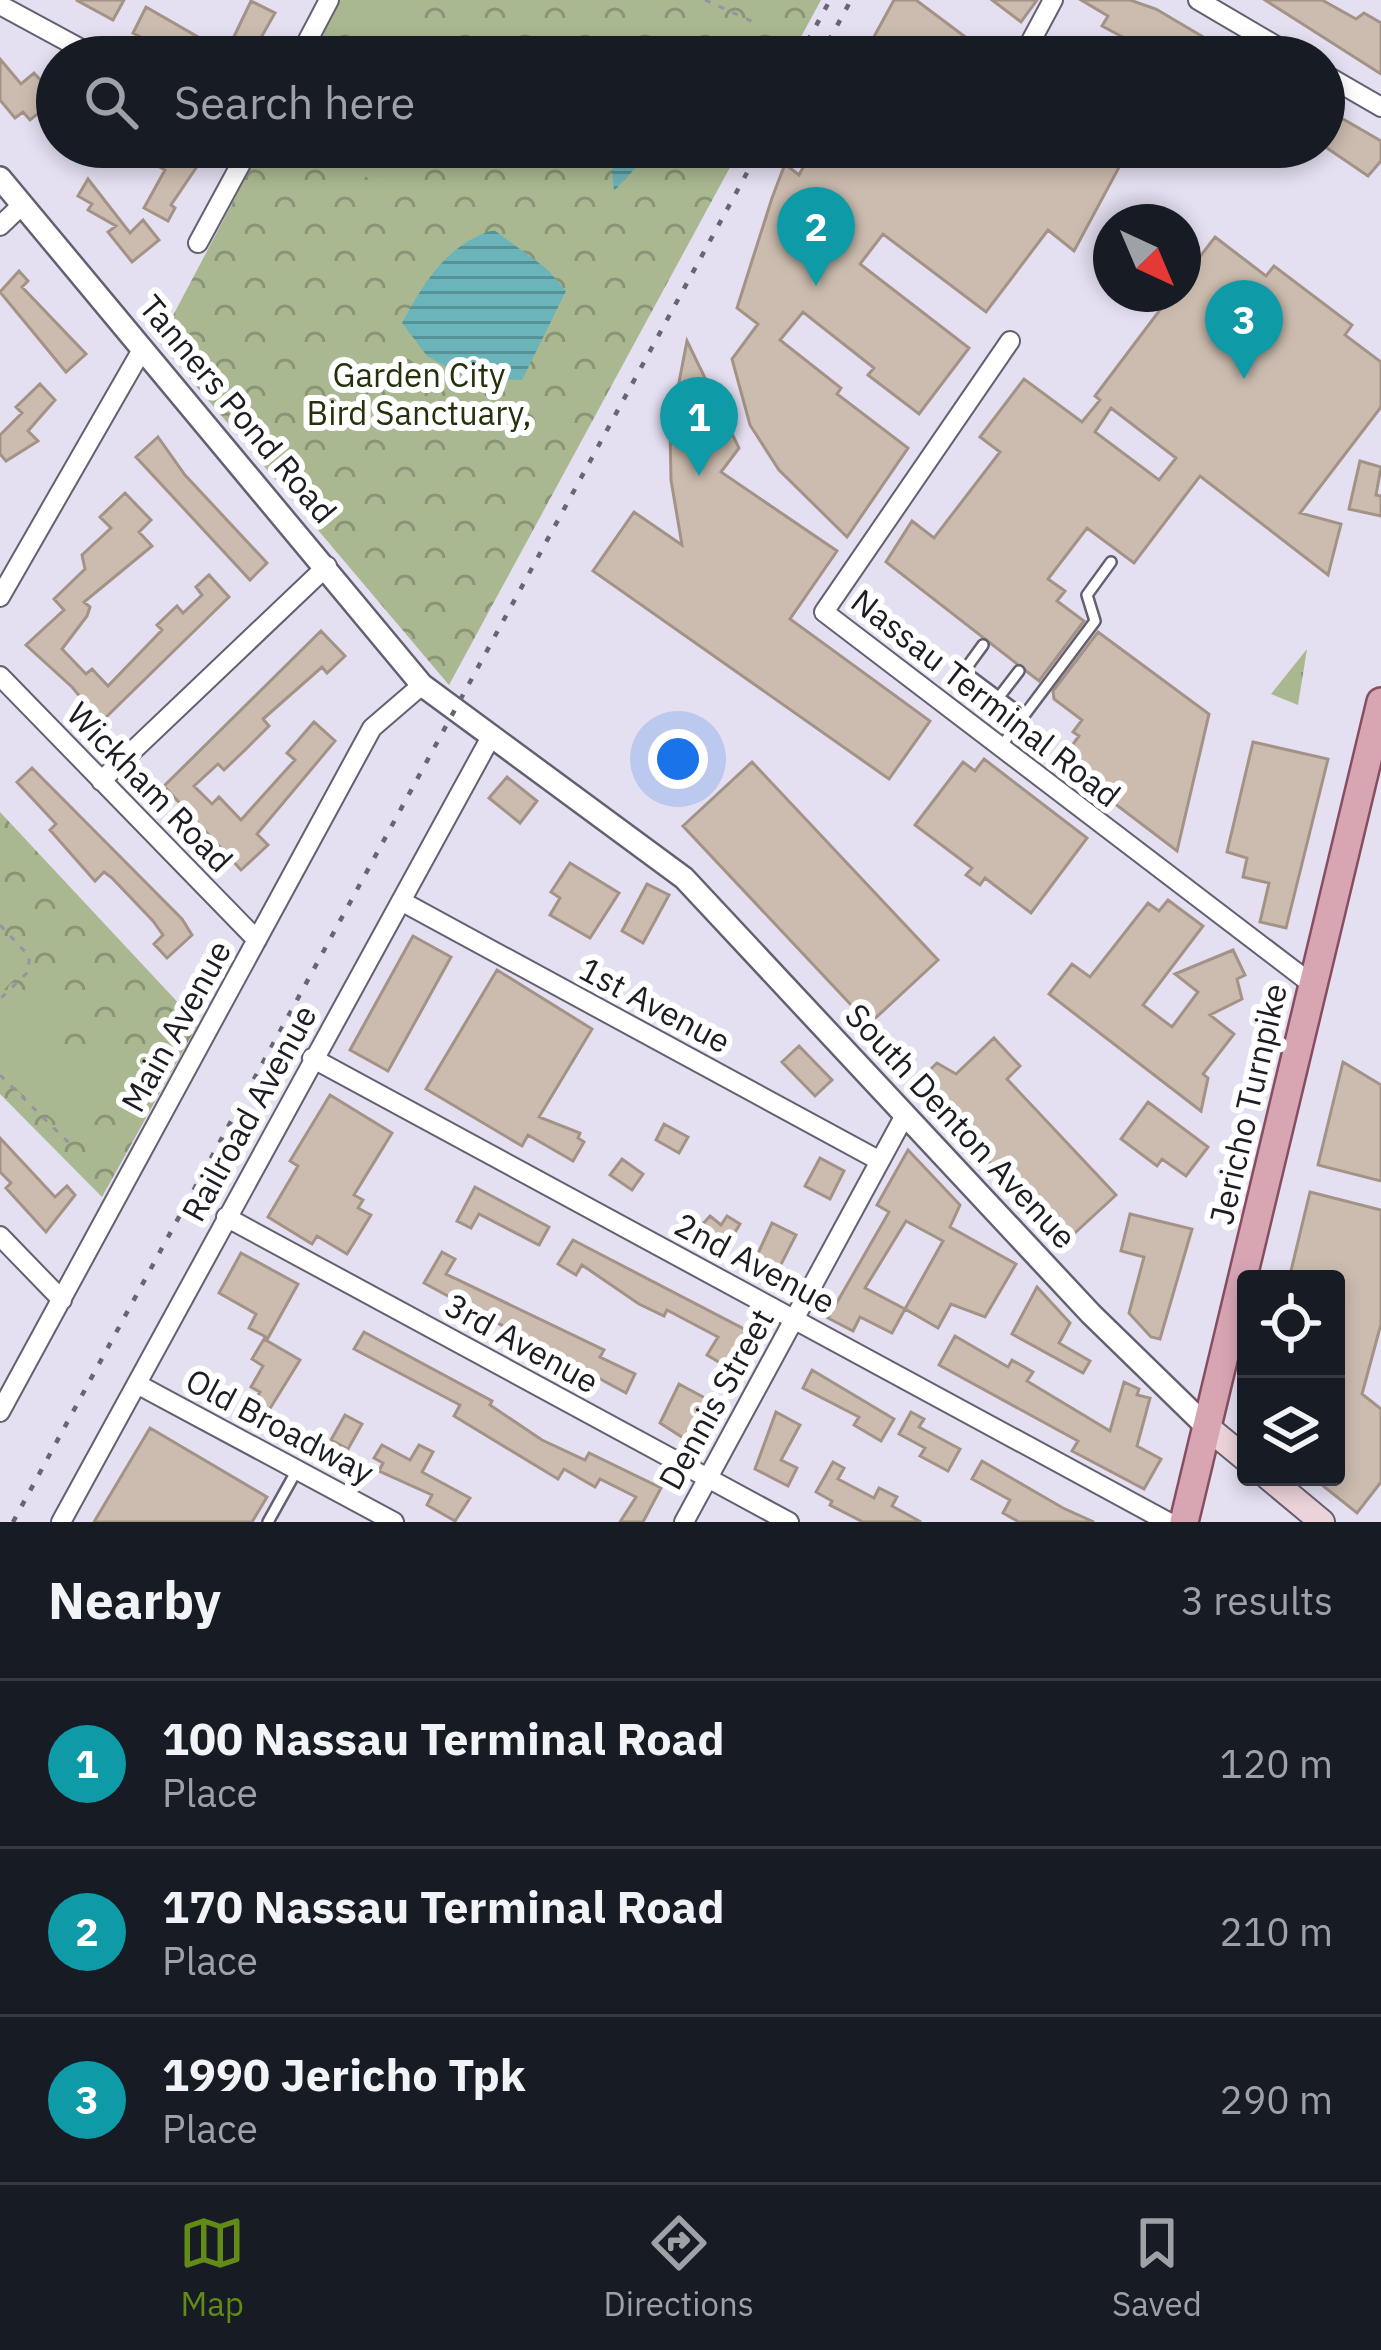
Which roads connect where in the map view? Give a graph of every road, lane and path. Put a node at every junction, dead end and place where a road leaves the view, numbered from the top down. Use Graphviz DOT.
graph roads {
  1 [pos="329,0"];
  2 [pos="705,0"];
  3 [pos="1053,0"];
  4 [pos="1198,0"];
  5 [pos="0,5"];
  6 [pos="758,24"];
  7 [pos="57,36"];
  8 [pos="310,36"];
  9 [pos="1034,36"];
  10 [pos="1259,36"];
  11 [pos="1345,86"];
  12 [pos="1381,107"];
  13 [pos="239,168"];
  14 [pos="0,178"];
  15 [pos="22,205"];
  16 [pos="0,226"];
  17 [pos="198,243"];
  18 [pos="1010,341"];
  19 [pos="143,348"];
  20 [pos="1111,562"];
  21 [pos="328,566"];
  22 [pos="0,597"];
  23 [pos="982,645"];
  24 [pos="1019,671"];
  25 [pos="0,676"];
  26 [pos="422,685"];
  27 [pos="999,697"];
  28 [pos="1381,702"];
  29 [pos="1024,716"];
  30 [pos="492,735"];
  31 [pos="1000,748"];
  32 [pos="101,781"];
  33 [pos="401,901"];
  34 [pos="0,926"];
  35 [pos="257,940"];
  36 [pos="1313,985"];
  37 [pos="0,999"];
  38 [pos="312,1058"];
  39 [pos="0,1075"];
  40 [pos="905,1115"];
  41 [pos="70,1144"];
  42 [pos="880,1161"];
  43 [pos="226,1217"];
  44 [pos="0,1237"];
  45 [pos="62,1300"];
  46 [pos="794,1318"];
  47 [pos="137,1384"];
  48 [pos="0,1412"];
  49 [pos="1207,1426"];
  50 [pos="1237,1451"];
  51 [pos="297,1470"];
  52 [pos="707,1478"];
  53 [pos="1279,1486"];
  54 [pos="61,1522"];
  55 [pos="268,1522"];
  56 [pos="394,1522"];
  57 [pos="684,1522"];
  58 [pos="789,1522"];
  59 [pos="1168,1522"];
  60 [pos="1184,1522"];
  61 [pos="1322,1522"];
  1 -- 8 [label="street"];
  2 -- 6 [label="path"];
  3 -- 9 [label="street"];
  4 -- 10 [label="street"];
  5 -- 7 [label="street"];
  11 -- 12 [label="street"];
  13 -- 17 [label="street"];
  14 -- 15 [label="street, Tanners Pond Road"];
  15 -- 16 [label="street"];
  15 -- 19 [label="street, Tanners Pond Road"];
  18 -- 31 [label="street, Nassau Terminal Road"];
  19 -- 21 [label="street, Tanners Pond Road"];
  19 -- 22 [label="street"];
  20 -- 29 [label="lane"];
  21 -- 26 [label="street, Tanners Pond Road"];
  21 -- 32 [label="street"];
  23 -- 27 [label="lane"];
  24 -- 27 [label="lane"];
  25 -- 32 [label="street, Wickham Road"];
  26 -- 30 [label="street, Tanners Pond Road"];
  26 -- 35 [label="street, Main Avenue"];
  27 -- 29 [label="lane"];
  28 -- 36 [label="main road, Jericho Turnpike"];
  29 -- 31 [label="lane"];
  30 -- 33 [label="street, Railroad Avenue"];
  30 -- 40 [label="street, South Denton Avenue"];
  31 -- 36 [label="street, Nassau Terminal Road"];
  32 -- 35 [label="street, Wickham Road"];
  33 -- 38 [label="street, Railroad Avenue"];
  33 -- 42 [label="street, 1st Avenue"];
  34 -- 37 [label="path"];
  35 -- 45 [label="street, Main Avenue"];
  36 -- 49 [label="main road, Jericho Turnpike"];
  38 -- 43 [label="street, Railroad Avenue"];
  38 -- 46 [label="street, 2nd Avenue"];
  39 -- 41 [label="path"];
  40 -- 42 [label="street, Dennis Street"];
  40 -- 49 [label="street, South Denton Avenue"];
  42 -- 46 [label="street, Dennis Street"];
  43 -- 47 [label="street, Railroad Avenue"];
  43 -- 52 [label="street, 3rd Avenue"];
  44 -- 45 [label="street"];
  45 -- 48 [label="street, Main Avenue"];
  46 -- 52 [label="street, Dennis Street"];
  46 -- 59 [label="street, 2nd Avenue"];
  47 -- 51 [label="street, Old Broadway"];
  47 -- 54 [label="street, Railroad Avenue"];
  49 -- 50 [label="main road"];
  49 -- 60 [label="main road, Jericho Turnpike"];
  51 -- 55 [label="lane"];
  51 -- 56 [label="street, Old Broadway"];
  52 -- 57 [label="street, Dennis Street"];
  52 -- 58 [label="street, 3rd Avenue"];
  53 -- 61 [label="main road"];
}
